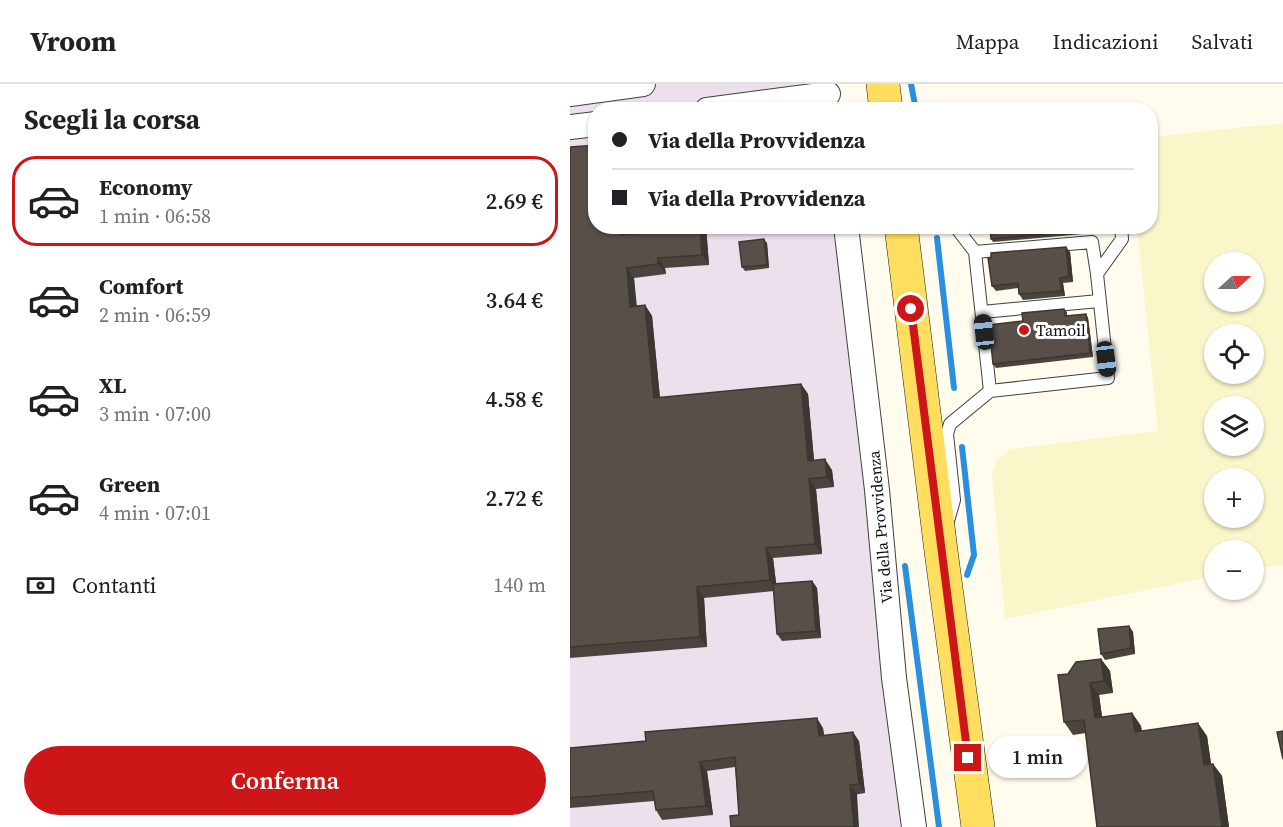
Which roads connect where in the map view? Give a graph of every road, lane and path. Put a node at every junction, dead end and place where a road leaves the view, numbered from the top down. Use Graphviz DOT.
graph roads {
  1 [pos="644,84"];
  2 [pos="883,84"];
  3 [pos="570,94"];
  4 [pos="828,96"];
  5 [pos="776,102"];
  6 [pos="885,102"];
  7 [pos="588,124"];
  8 [pos="570,127"];
  9 [pos="847,234"];
  10 [pos="902,234"];
  11 [pos="961,234"];
  12 [pos="1122,234"];
  13 [pos="975,252"];
  14 [pos="1097,274"];
  15 [pos="1099,301"];
  16 [pos="982,312"];
  17 [pos="990,391"];
  18 [pos="940,552"];
  19 [pos="914,827"];
  20 [pos="978,827"];
  1 -- 3 [label="street"];
  2 -- 6 [label="main road"];
  4 -- 5 [label="street"];
  7 -- 8 [label="street"];
  9 -- 19 [label="street, Via della Provvidenza"];
  10 -- 18 [label="main road"];
  11 -- 13 [label="lane"];
  12 -- 14 [label="lane"];
  13 -- 14 [label="lane"];
  13 -- 16 [label="lane"];
  14 -- 15 [label="lane"];
  15 -- 16 [label="lane"];
  15 -- 17 [label="lane"];
  16 -- 17 [label="lane"];
  17 -- 18 [label="lane"];
  18 -- 20 [label="main road"];
}
